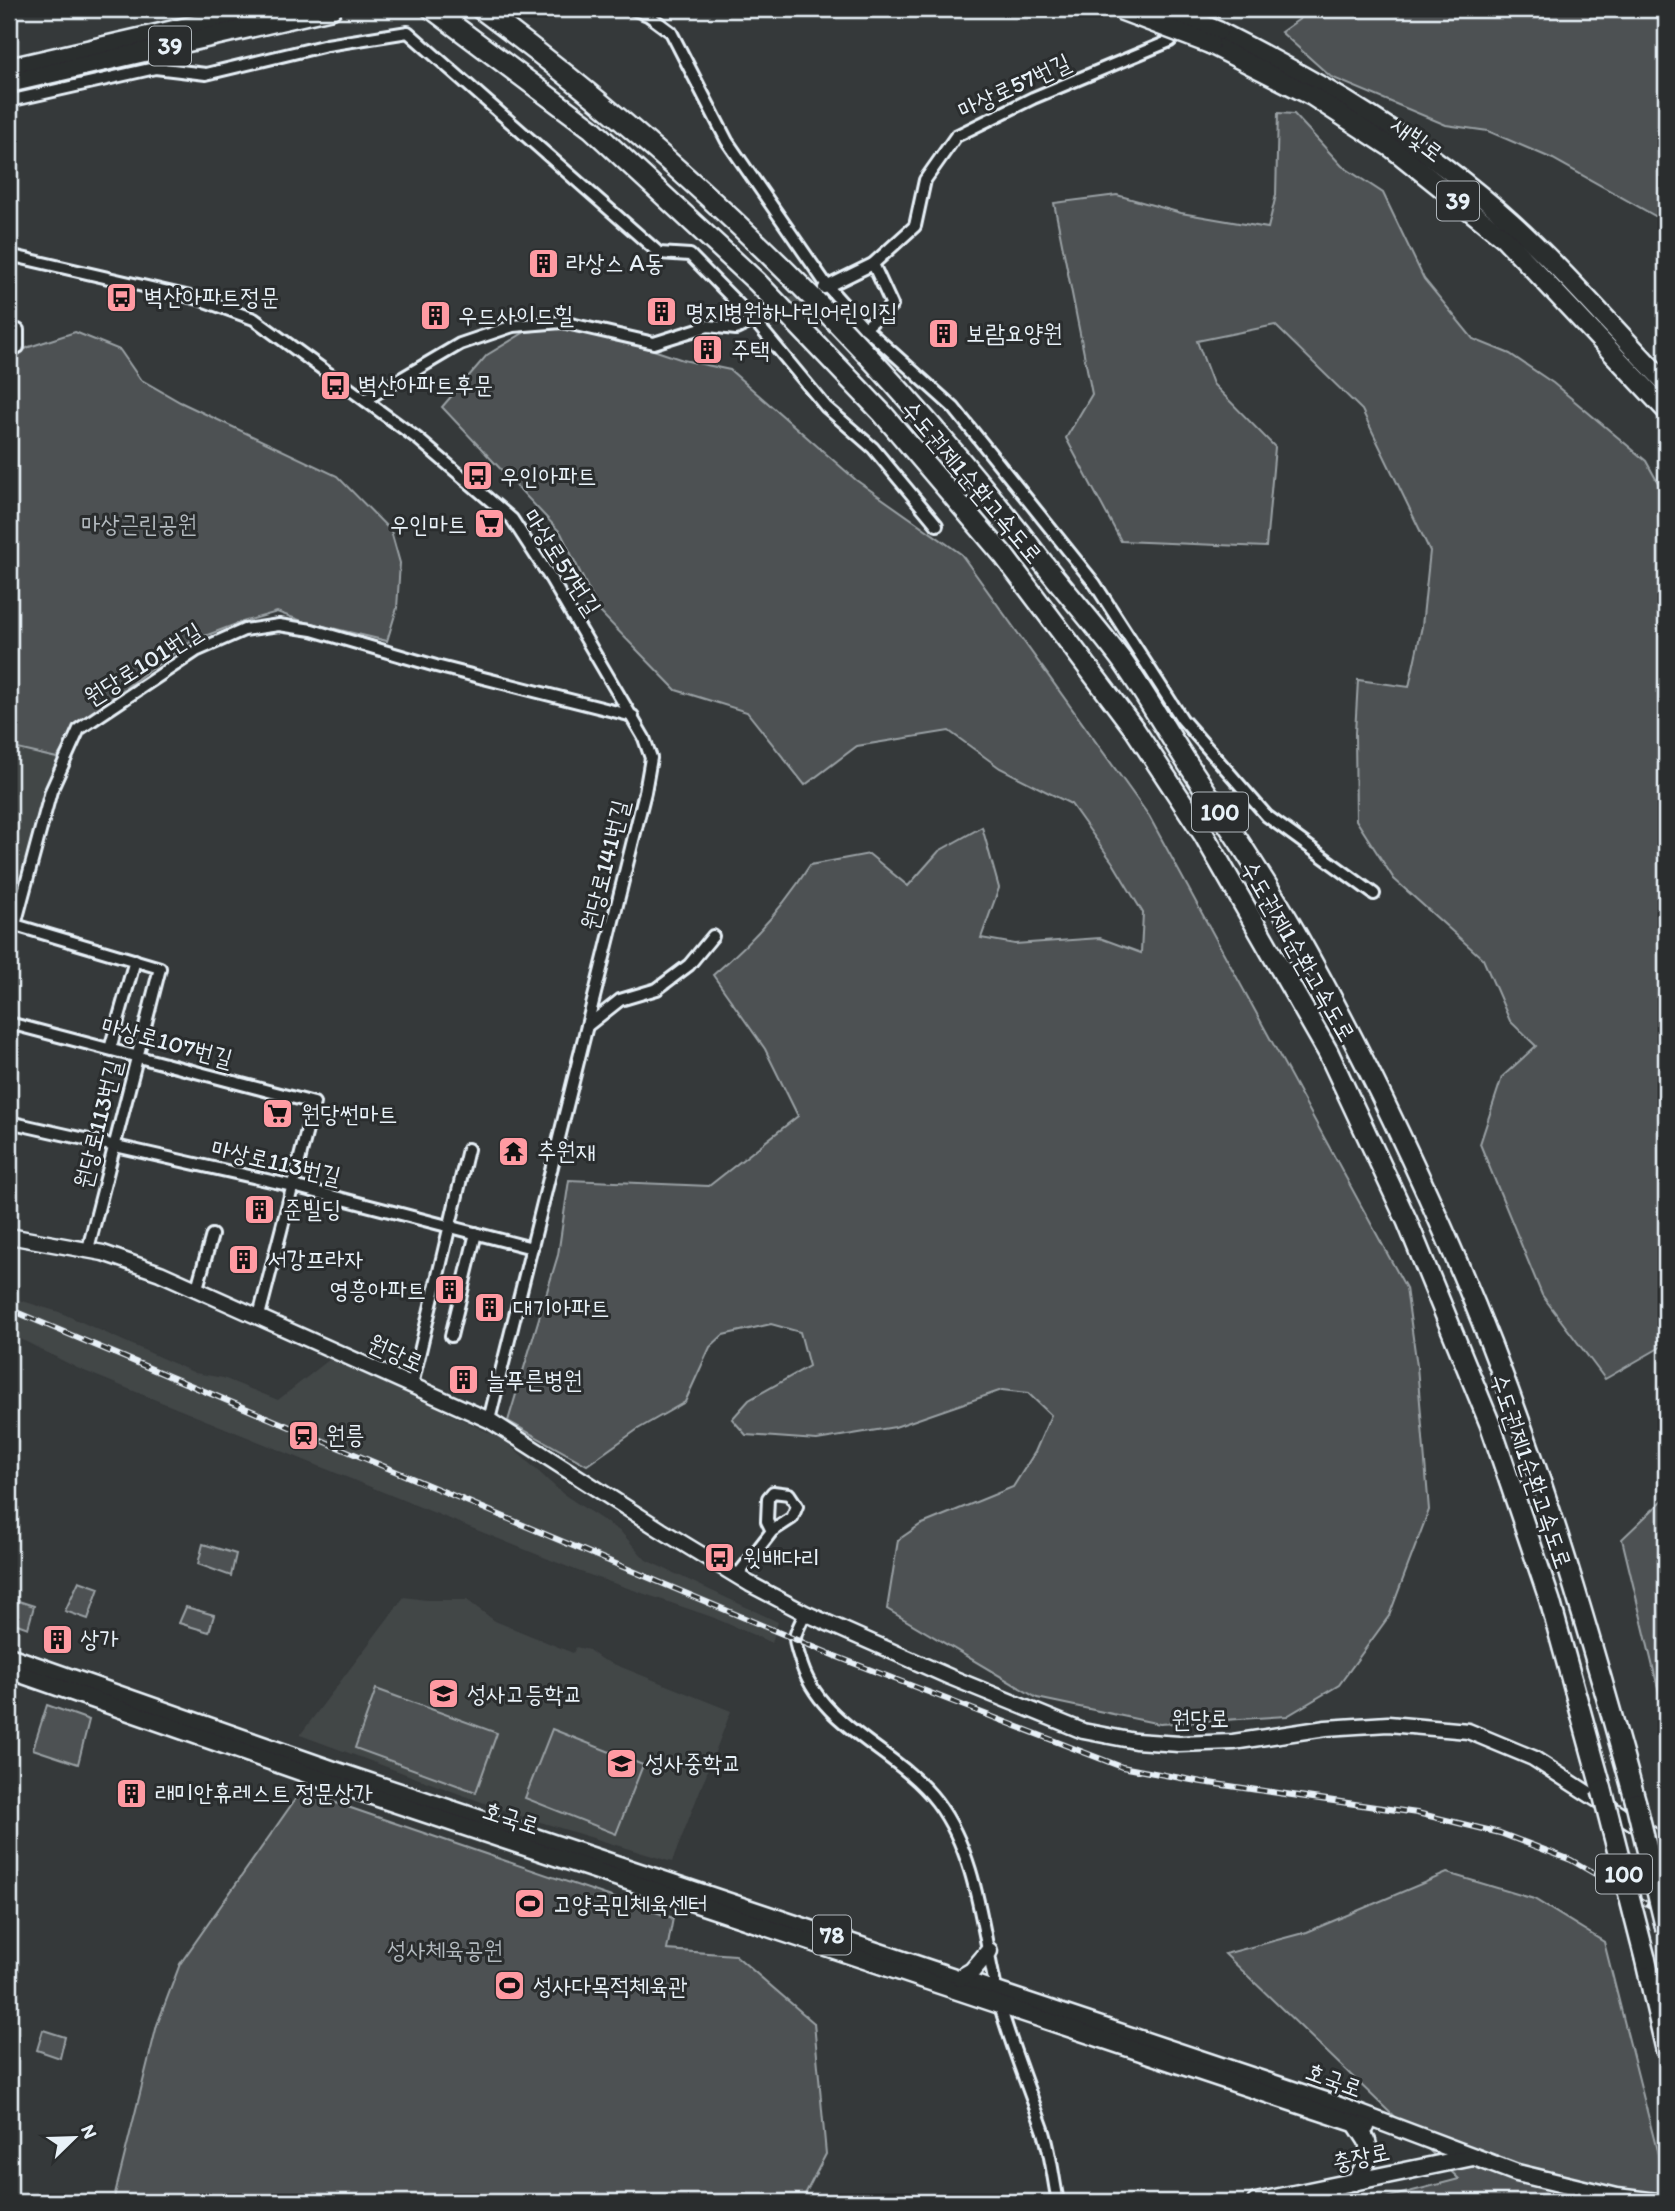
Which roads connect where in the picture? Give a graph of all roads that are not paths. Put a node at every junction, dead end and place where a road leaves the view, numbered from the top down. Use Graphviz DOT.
graph roads {
  1 [pos="265,9"];
  2 [pos="332,9"];
  3 [pos="432,9"];
  4 [pos="633,9"];
  5 [pos="1118,9"];
  6 [pos="1165,9"];
  7 [pos="1203,9"];
  8 [pos="488,14"];
  9 [pos="1214,38"];
  10 [pos="9,68"];
  11 [pos="9,83"];
  12 [pos="9,101"];
  13 [pos="9,255"];
  14 [pos="873,264"];
  15 [pos="823,289"];
  16 [pos="758,318"];
  17 [pos="865,327"];
  18 [pos="18,330"];
  19 [pos="9,352"];
  20 [pos="1666,383"];
  21 [pos="365,400"];
  22 [pos="1666,410"];
  23 [pos="937,524"];
  24 [pos="633,716"];
  25 [pos="1374,894"];
  26 [pos="12,929"];
  27 [pos="713,936"];
  28 [pos="135,960"];
  29 [pos="160,968"];
  30 [pos="9,1023"];
  31 [pos="587,1026"];
  32 [pos="110,1049"];
  33 [pos="138,1056"];
  34 [pos="9,1122"];
  35 [pos="114,1147"];
  36 [pos="468,1149"];
  37 [pos="293,1186"];
  38 [pos="451,1227"];
  39 [pos="476,1233"];
  40 [pos="212,1235"];
  41 [pos="9,1236"];
  42 [pos="532,1248"];
  43 [pos="88,1249"];
  44 [pos="197,1288"];
  45 [pos="259,1316"];
  46 [pos="450,1336"];
  47 [pos="412,1385"];
  48 [pos="489,1420"];
  49 [pos="772,1531"];
  50 [pos="737,1576"];
  51 [pos="805,1613"];
  52 [pos="9,1656"];
  53 [pos="9,1670"];
  54 [pos="1666,1844"];
  55 [pos="1666,1929"];
  56 [pos="989,1951"];
  57 [pos="960,1978"];
  58 [pos="998,1998"];
  59 [pos="1666,2049"];
  60 [pos="1356,2124"];
  61 [pos="1475,2157"];
  62 [pos="1458,2160"];
  63 [pos="1355,2182"];
  64 [pos="1058,2202"];
  65 [pos="1256,2202"];
  66 [pos="1591,2202"];
  67 [pos="1657,2202"];
  1 -- 10 [label="highway, 39"];
  2 -- 11 [label="highway, 39"];
  3 -- 59 [label="highway, 수도권제1순환고속도로 / 100, bridge"];
  4 -- 15 [label="street"];
  5 -- 9 [label="highway, 새빛로 / 39, bridge"];
  6 -- 9 [label="highway, 새빛로 / 39, bridge"];
  7 -- 14 [label="street, 마상로57번길"];
  8 -- 55 [label="highway, 수도권제1순환고속도로 / 100, bridge"];
  9 -- 20 [label="highway, 새빛로 / 39"];
  9 -- 22 [label="highway, 새빛로 / 39"];
  12 -- 16 [label="street"];
  13 -- 21 [label="street, 마상로57번길"];
  14 -- 15 [label="street, 마상로57번길"];
  14 -- 17 [label="street"];
  15 -- 17 [label="street"];
  16 -- 21 [label="street"];
  16 -- 23 [label="street"];
  17 -- 25 [label="street"];
  18 -- 19 [label="street"];
  21 -- 24 [label="street, 마상로57번길"];
  24 -- 26 [label="street, 원당로101번길"];
  24 -- 31 [label="street, 원당로141번길"];
  26 -- 28 [label="street, 원당로101번길"];
  27 -- 31 [label="street"];
  28 -- 29 [label="street, 원당로101번길"];
  28 -- 32 [label="street"];
  29 -- 33 [label="street, 원당로113번길"];
  30 -- 32 [label="street, 마상로107번길"];
  31 -- 42 [label="street, 원당로141번길"];
  32 -- 33 [label="street, 마상로107번길"];
  33 -- 35 [label="street, 원당로113번길"];
  33 -- 37 [label="street, 마상로107번길"];
  34 -- 35 [label="street, 마상로113번길"];
  35 -- 37 [label="street, 마상로113번길"];
  35 -- 43 [label="street, 원당로113번길"];
  36 -- 38 [label="street"];
  37 -- 38 [label="street, 마상로113번길"];
  37 -- 45 [label="street"];
  38 -- 39 [label="street, 마상로113번길"];
  38 -- 47 [label="street"];
  39 -- 42 [label="street, 마상로113번길"];
  39 -- 46 [label="street"];
  40 -- 44 [label="street"];
  41 -- 43 [label="main road, 원당로"];
  42 -- 48 [label="street, 원당로141번길"];
  43 -- 44 [label="main road, 원당로"];
  44 -- 45 [label="main road, 원당로"];
  45 -- 47 [label="main road, 원당로"];
  47 -- 48 [label="main road, 원당로"];
  48 -- 50 [label="main road, 원당로"];
  49 -- 50 [label="street"];
  50 -- 51 [label="main road, 원당로"];
  51 -- 54 [label="main road, 원당로"];
  51 -- 56 [label="street"];
  52 -- 57 [label="main road, 호국로 / 78"];
  53 -- 58 [label="main road, 호국로 / 78"];
  56 -- 57 [label="main road"];
  56 -- 58 [label="street"];
  57 -- 58 [label="main road, 호국로 / 78"];
  58 -- 60 [label="main road, 호국로 / 78"];
  58 -- 61 [label="main road, 호국로 / 78"];
  58 -- 64 [label="street"];
  60 -- 62 [label="main road, 호국로 / 78"];
  60 -- 63 [label="main road"];
  61 -- 62 [label="main road, 충장로"];
  61 -- 67 [label="main road, 호국로 / 78"];
  62 -- 63 [label="main road, 충장로"];
  62 -- 66 [label="main road, 호국로 / 78"];
  63 -- 65 [label="main road, 충장로"];
}
